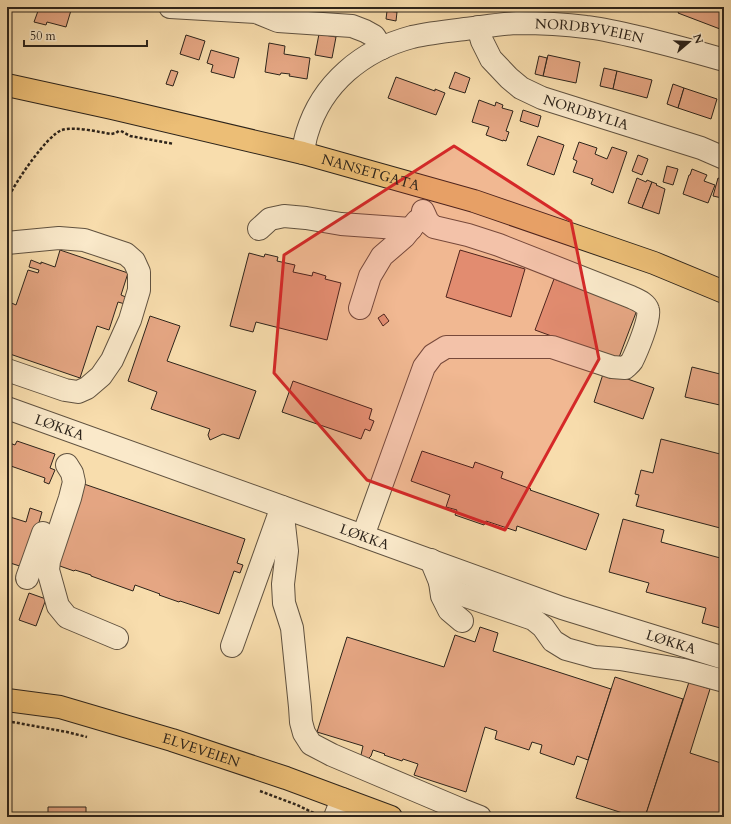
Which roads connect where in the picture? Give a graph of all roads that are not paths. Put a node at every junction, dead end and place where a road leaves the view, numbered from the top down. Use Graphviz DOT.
graph roads {
  1 [pos="170,7"];
  2 [pos="265,10"];
  3 [pos="478,27"];
  4 [pos="382,48"];
  5 [pos="724,60"];
  6 [pos="7,85"];
  7 [pos="303,153"];
  8 [pos="724,158"];
  9 [pos="432,189"];
  10 [pos="423,211"];
  11 [pos="259,229"];
  12 [pos="411,229"];
  13 [pos="7,244"];
  14 [pos="724,292"];
  15 [pos="360,308"];
  16 [pos="7,370"];
  17 [pos="7,408"];
  18 [pos="78,434"];
  19 [pos="67,465"];
  20 [pos="282,507"];
  21 [pos="363,536"];
  22 [pos="431,560"];
  23 [pos="28,578"];
  24 [pos="440,582"];
  25 [pos="462,621"];
  26 [pos="117,638"];
  27 [pos="232,646"];
  28 [pos="724,658"];
  29 [pos="724,681"];
  30 [pos="7,700"];
  31 [pos="338,808"];
  32 [pos="392,817"];
  33 [pos="480,817"];
  1 -- 2 [label="street"];
  2 -- 4 [label="street"];
  3 -- 4 [label="street, NORDBYVEIEN"];
  3 -- 5 [label="street, NORDBYVEIEN"];
  3 -- 8 [label="street, NORDBYLIA"];
  4 -- 7 [label="street, NORDBYVEIEN"];
  6 -- 7 [label="main road, NANSETGATA"];
  7 -- 9 [label="main road, NANSETGATA"];
  9 -- 10 [label="street"];
  9 -- 14 [label="main road, NANSETGATA"];
  10 -- 12 [label="street"];
  10 -- 21 [label="street"];
  11 -- 12 [label="street"];
  12 -- 15 [label="street"];
  13 -- 16 [label="street"];
  17 -- 18 [label="street, LØKKA"];
  18 -- 19 [label="street"];
  18 -- 20 [label="street, LØKKA"];
  19 -- 23 [label="street"];
  19 -- 26 [label="street"];
  20 -- 21 [label="street, LØKKA"];
  20 -- 27 [label="street"];
  20 -- 33 [label="street"];
  21 -- 22 [label="street, LØKKA"];
  22 -- 24 [label="street"];
  22 -- 28 [label="street, LØKKA"];
  24 -- 25 [label="street"];
  24 -- 29 [label="street"];
  30 -- 31 [label="main road, ELVEVEIEN"];
  31 -- 32 [label="main road, ELVEVEIEN"];
}
